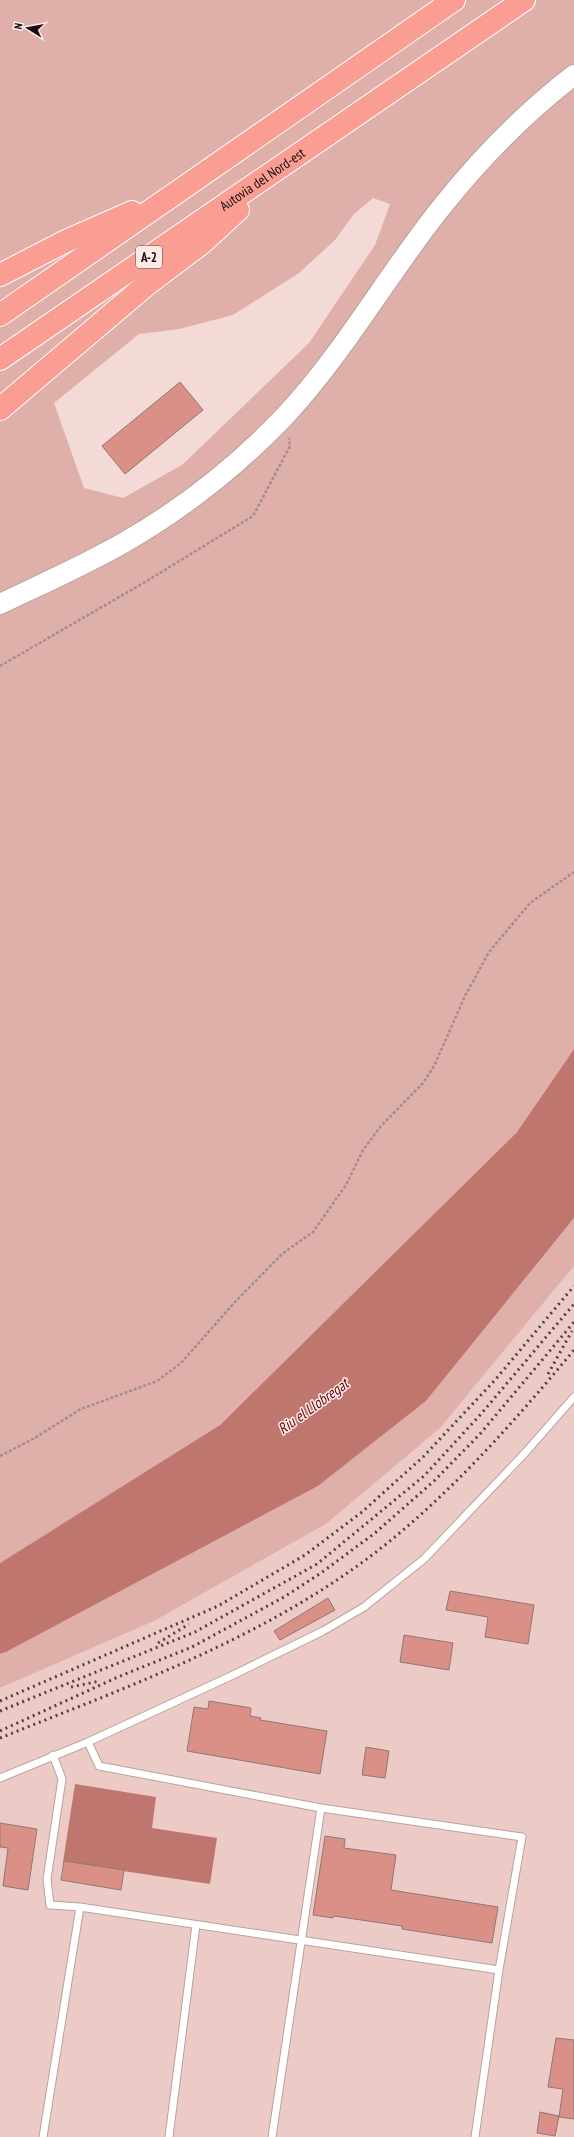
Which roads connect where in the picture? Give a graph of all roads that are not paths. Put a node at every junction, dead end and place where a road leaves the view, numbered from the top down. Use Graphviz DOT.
graph roads {
  1 [pos="454,0"];
  2 [pos="524,0"];
  3 [pos="574,75"];
  4 [pos="299,154"];
  5 [pos="175,194"];
  6 [pos="0,275"];
  7 [pos="0,315"];
  8 [pos="0,359"];
  9 [pos="0,409"];
  10 [pos="0,604"];
  11 [pos="574,1398"];
  12 [pos="88,1742"];
  13 [pos="53,1755"];
  14 [pos="0,1778"];
  15 [pos="321,1808"];
  16 [pos="80,1907"];
  17 [pos="196,1925"];
  18 [pos="302,1941"];
  19 [pos="499,1970"];
  20 [pos="43,2137"];
  21 [pos="169,2137"];
  22 [pos="272,2137"];
  23 [pos="475,2137"];
  1 -- 5 [label="highway, A-2"];
  2 -- 4 [label="highway, Autovia del Nord-est / A-2"];
  3 -- 10 [label="main road"];
  4 -- 8 [label="highway, Autovia del Nord-est / A-2"];
  4 -- 9 [label="highway"];
  5 -- 6 [label="highway"];
  5 -- 7 [label="highway, A-2"];
  11 -- 12 [label="lane"];
  12 -- 13 [label="lane"];
  12 -- 15 [label="lane"];
  13 -- 14 [label="lane"];
  13 -- 16 [label="lane"];
  15 -- 18 [label="lane"];
  15 -- 19 [label="lane"];
  16 -- 17 [label="lane"];
  16 -- 20 [label="lane"];
  17 -- 18 [label="lane"];
  17 -- 21 [label="lane"];
  18 -- 19 [label="lane"];
  18 -- 22 [label="lane"];
  19 -- 23 [label="lane"];
}
